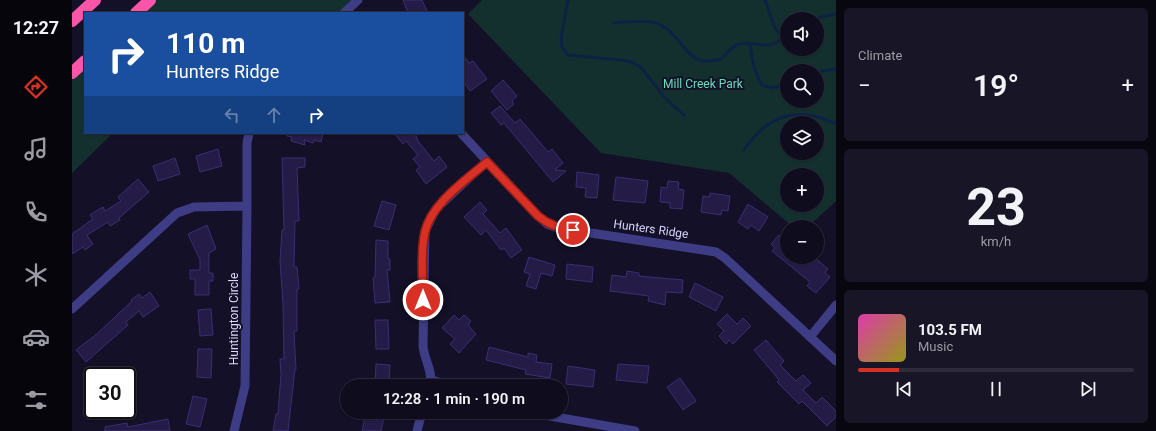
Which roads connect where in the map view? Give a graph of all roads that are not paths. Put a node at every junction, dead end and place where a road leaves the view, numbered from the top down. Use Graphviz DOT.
graph roads {
  1 [pos="95,0"];
  2 [pos="150,0"];
  3 [pos="356,2"];
  4 [pos="137,12"];
  5 [pos="345,12"];
  6 [pos="359,12"];
  7 [pos="72,21"];
  8 [pos="84,62"];
  9 [pos="72,73"];
  10 [pos="249,134"];
  11 [pos="462,134"];
  12 [pos="487,162"];
  13 [pos="246,206"];
  14 [pos="836,305"];
  15 [pos="72,309"];
  16 [pos="810,337"];
  17 [pos="836,361"];
  18 [pos="430,379"];
  19 [pos="420,419"];
  20 [pos="567,419"];
  21 [pos="234,431"];
  22 [pos="417,431"];
  23 [pos="635,431"];
  1 -- 7 [label="highway"];
  2 -- 4 [label="highway"];
  3 -- 5 [label="street"];
  3 -- 6 [label="street"];
  8 -- 9 [label="highway"];
  10 -- 13 [label="street, Huntington Circle"];
  11 -- 12 [label="street, Hunters Ridge"];
  12 -- 16 [label="street, Hunters Ridge"];
  12 -- 18 [label="street"];
  13 -- 15 [label="street"];
  13 -- 21 [label="street, Huntington Circle"];
  14 -- 16 [label="street"];
  16 -- 17 [label="street, Hunters Ridge"];
  19 -- 22 [label="street"];
  20 -- 23 [label="street"];
}
